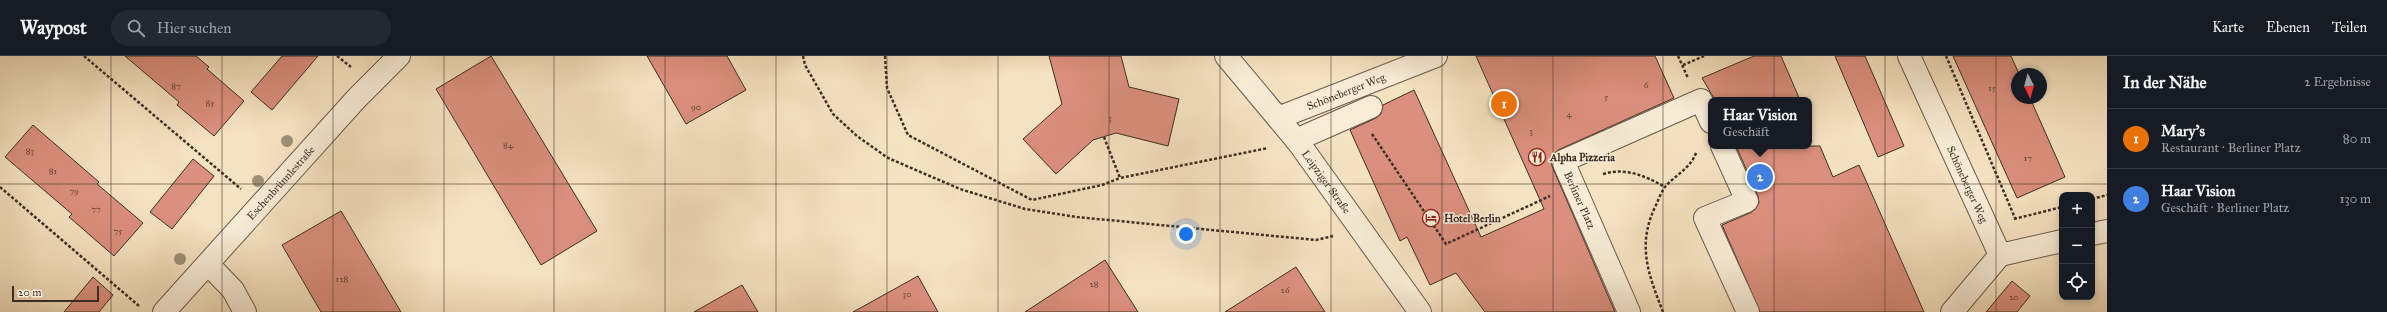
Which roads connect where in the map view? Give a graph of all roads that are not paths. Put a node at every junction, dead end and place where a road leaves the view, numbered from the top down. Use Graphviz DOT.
graph roads {
  1 [pos="399,56"];
  2 [pos="1226,56"];
  3 [pos="1436,56"];
  4 [pos="1908,56"];
  5 [pos="1371,107"];
  6 [pos="1708,115"];
  7 [pos="1278,118"];
  8 [pos="1297,141"];
  9 [pos="1723,149"];
  10 [pos="2107,230"];
  11 [pos="2095,233"];
  12 [pos="2059,242"];
  13 [pos="2000,255"];
  14 [pos="208,264"];
  15 [pos="164,312"];
  16 [pos="245,312"];
  17 [pos="1420,312"];
  18 [pos="1629,312"];
  19 [pos="1748,312"];
  20 [pos="1952,312"];
  1 -- 14 [label="street, Eschenbrünnlestraße"];
  2 -- 7 [label="street, Leipziger Straße"];
  3 -- 7 [label="street, Schöneberger Weg"];
  4 -- 13 [label="street, Schöneberger Weg"];
  5 -- 8 [label="street"];
  6 -- 18 [label="street, Berliner Platz"];
  7 -- 8 [label="street, Leipziger Straße"];
  8 -- 17 [label="street, Leipziger Straße"];
  9 -- 19 [label="street"];
  10 -- 11 [label="street"];
  12 -- 13 [label="street"];
  13 -- 20 [label="street"];
  14 -- 15 [label="street, Eschenbrünnlestraße"];
  14 -- 16 [label="street"];
}
